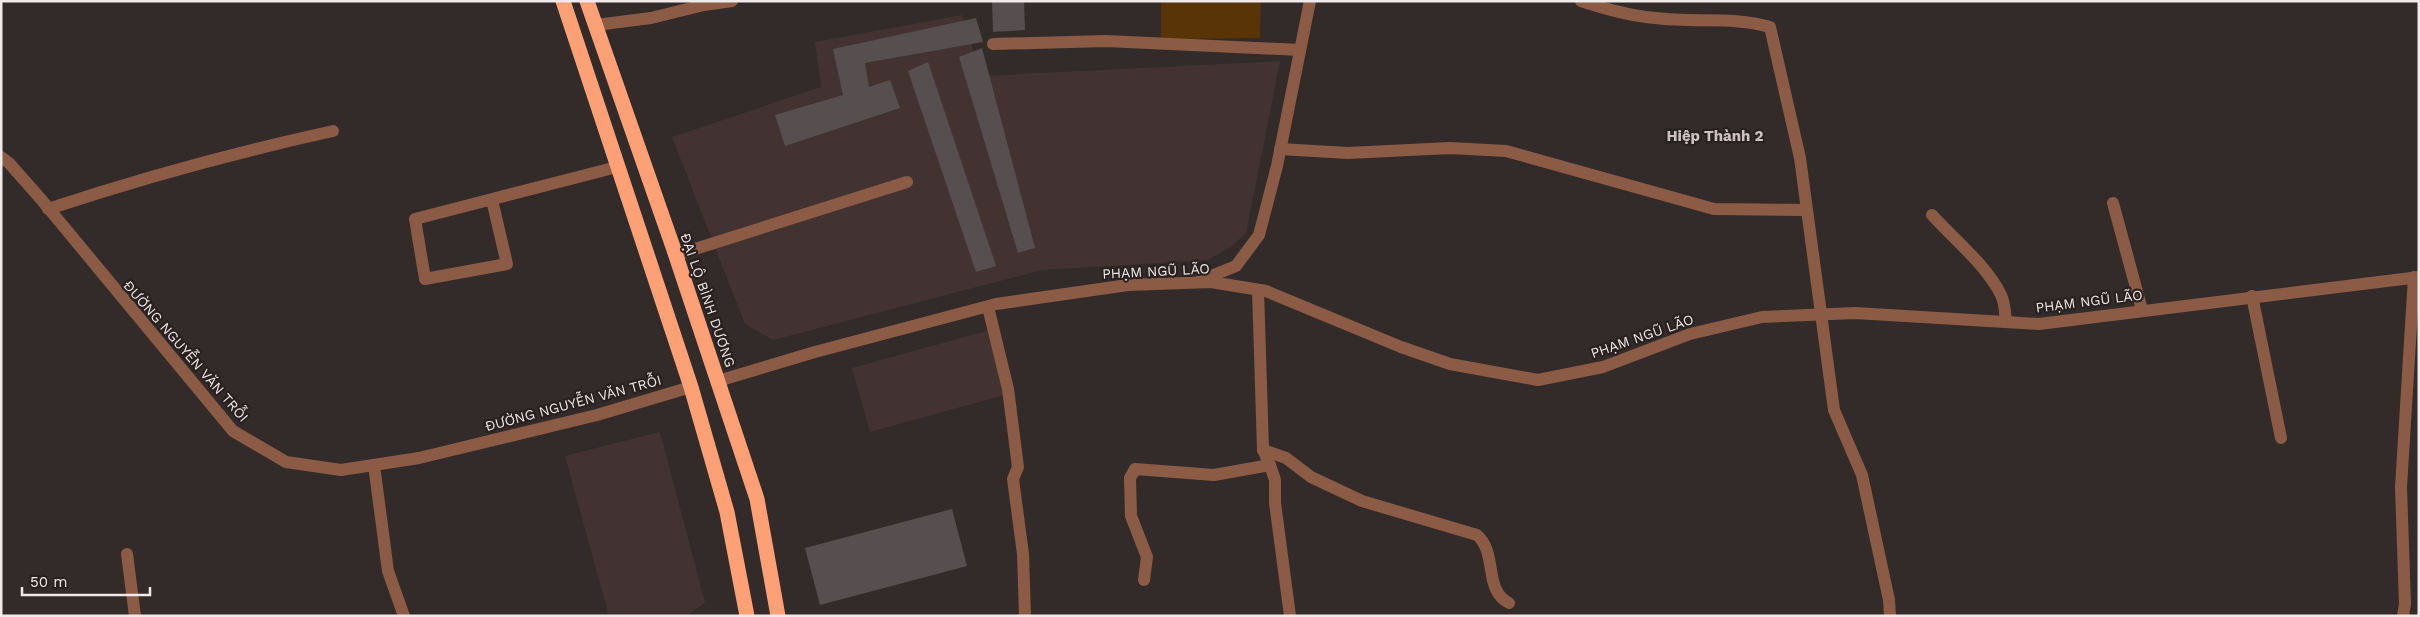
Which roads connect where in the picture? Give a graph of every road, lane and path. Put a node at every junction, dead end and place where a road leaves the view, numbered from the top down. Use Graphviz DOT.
graph roads {
  1 [pos="563,1"];
  2 [pos="588,1"];
  3 [pos="732,1"];
  4 [pos="1310,1"];
  5 [pos="1581,1"];
  6 [pos="596,25"];
  7 [pos="993,44"];
  8 [pos="1300,50"];
  9 [pos="333,131"];
  10 [pos="1280,149"];
  11 [pos="1,157"];
  12 [pos="617,167"];
  13 [pos="906,182"];
  14 [pos="492,200"];
  15 [pos="2113,203"];
  16 [pos="48,209"];
  17 [pos="1806,210"];
  18 [pos="1932,215"];
  19 [pos="676,255"];
  20 [pos="2416,277"];
  21 [pos="1197,282"];
  22 [pos="1258,290"];
  23 [pos="2252,296"];
  24 [pos="988,307"];
  25 [pos="2142,310"];
  26 [pos="1820,314"];
  27 [pos="2006,322"];
  28 [pos="718,381"];
  29 [pos="690,387"];
  30 [pos="2281,438"];
  31 [pos="1263,450"];
  32 [pos="374,465"];
  33 [pos="1270,465"];
  34 [pos="127,554"];
  35 [pos="1144,580"];
  36 [pos="1509,603"];
  37 [pos="747,615"];
  38 [pos="135,616"];
  39 [pos="404,616"];
  40 [pos="778,616"];
  41 [pos="1025,616"];
  42 [pos="1290,616"];
  43 [pos="1890,616"];
  44 [pos="2403,616"];
  1 -- 12 [label="highway"];
  2 -- 6 [label="highway, ĐẠI LỘ BÌNH DƯƠNG"];
  3 -- 6 [label="street"];
  4 -- 8 [label="street"];
  5 -- 17 [label="street"];
  6 -- 19 [label="highway, ĐẠI LỘ BÌNH DƯƠNG"];
  7 -- 8 [label="street"];
  8 -- 10 [label="street"];
  9 -- 16 [label="street"];
  10 -- 17 [label="street"];
  10 -- 21 [label="street"];
  11 -- 16 [label="street, ĐƯỜNG NGUYỄN VĂN TRỖI"];
  12 -- 14 [label="street"];
  12 -- 29 [label="highway"];
  13 -- 19 [label="street"];
  14 -- 14 [label="street"];
  15 -- 25 [label="street"];
  16 -- 32 [label="street, ĐƯỜNG NGUYỄN VĂN TRỖI"];
  17 -- 26 [label="street"];
  18 -- 27 [label="street"];
  19 -- 28 [label="highway, ĐẠI LỘ BÌNH DƯƠNG"];
  20 -- 23 [label="street, PHẠM NGŨ LÃO"];
  20 -- 44 [label="street"];
  21 -- 22 [label="street, PHẠM NGŨ LÃO"];
  21 -- 24 [label="street, PHẠM NGŨ LÃO"];
  22 -- 26 [label="street, PHẠM NGŨ LÃO"];
  22 -- 31 [label="street"];
  23 -- 25 [label="street, PHẠM NGŨ LÃO"];
  23 -- 30 [label="street"];
  24 -- 28 [label="street, PHẠM NGŨ LÃO"];
  24 -- 41 [label="street"];
  25 -- 27 [label="street, PHẠM NGŨ LÃO"];
  26 -- 27 [label="street, PHẠM NGŨ LÃO"];
  26 -- 43 [label="street"];
  28 -- 40 [label="highway, ĐẠI LỘ BÌNH DƯƠNG"];
  29 -- 32 [label="street, ĐƯỜNG NGUYỄN VĂN TRỖI"];
  29 -- 37 [label="highway"];
  31 -- 33 [label="street"];
  31 -- 36 [label="street"];
  32 -- 39 [label="street"];
  33 -- 35 [label="street"];
  33 -- 42 [label="street"];
  34 -- 38 [label="street"];
}
